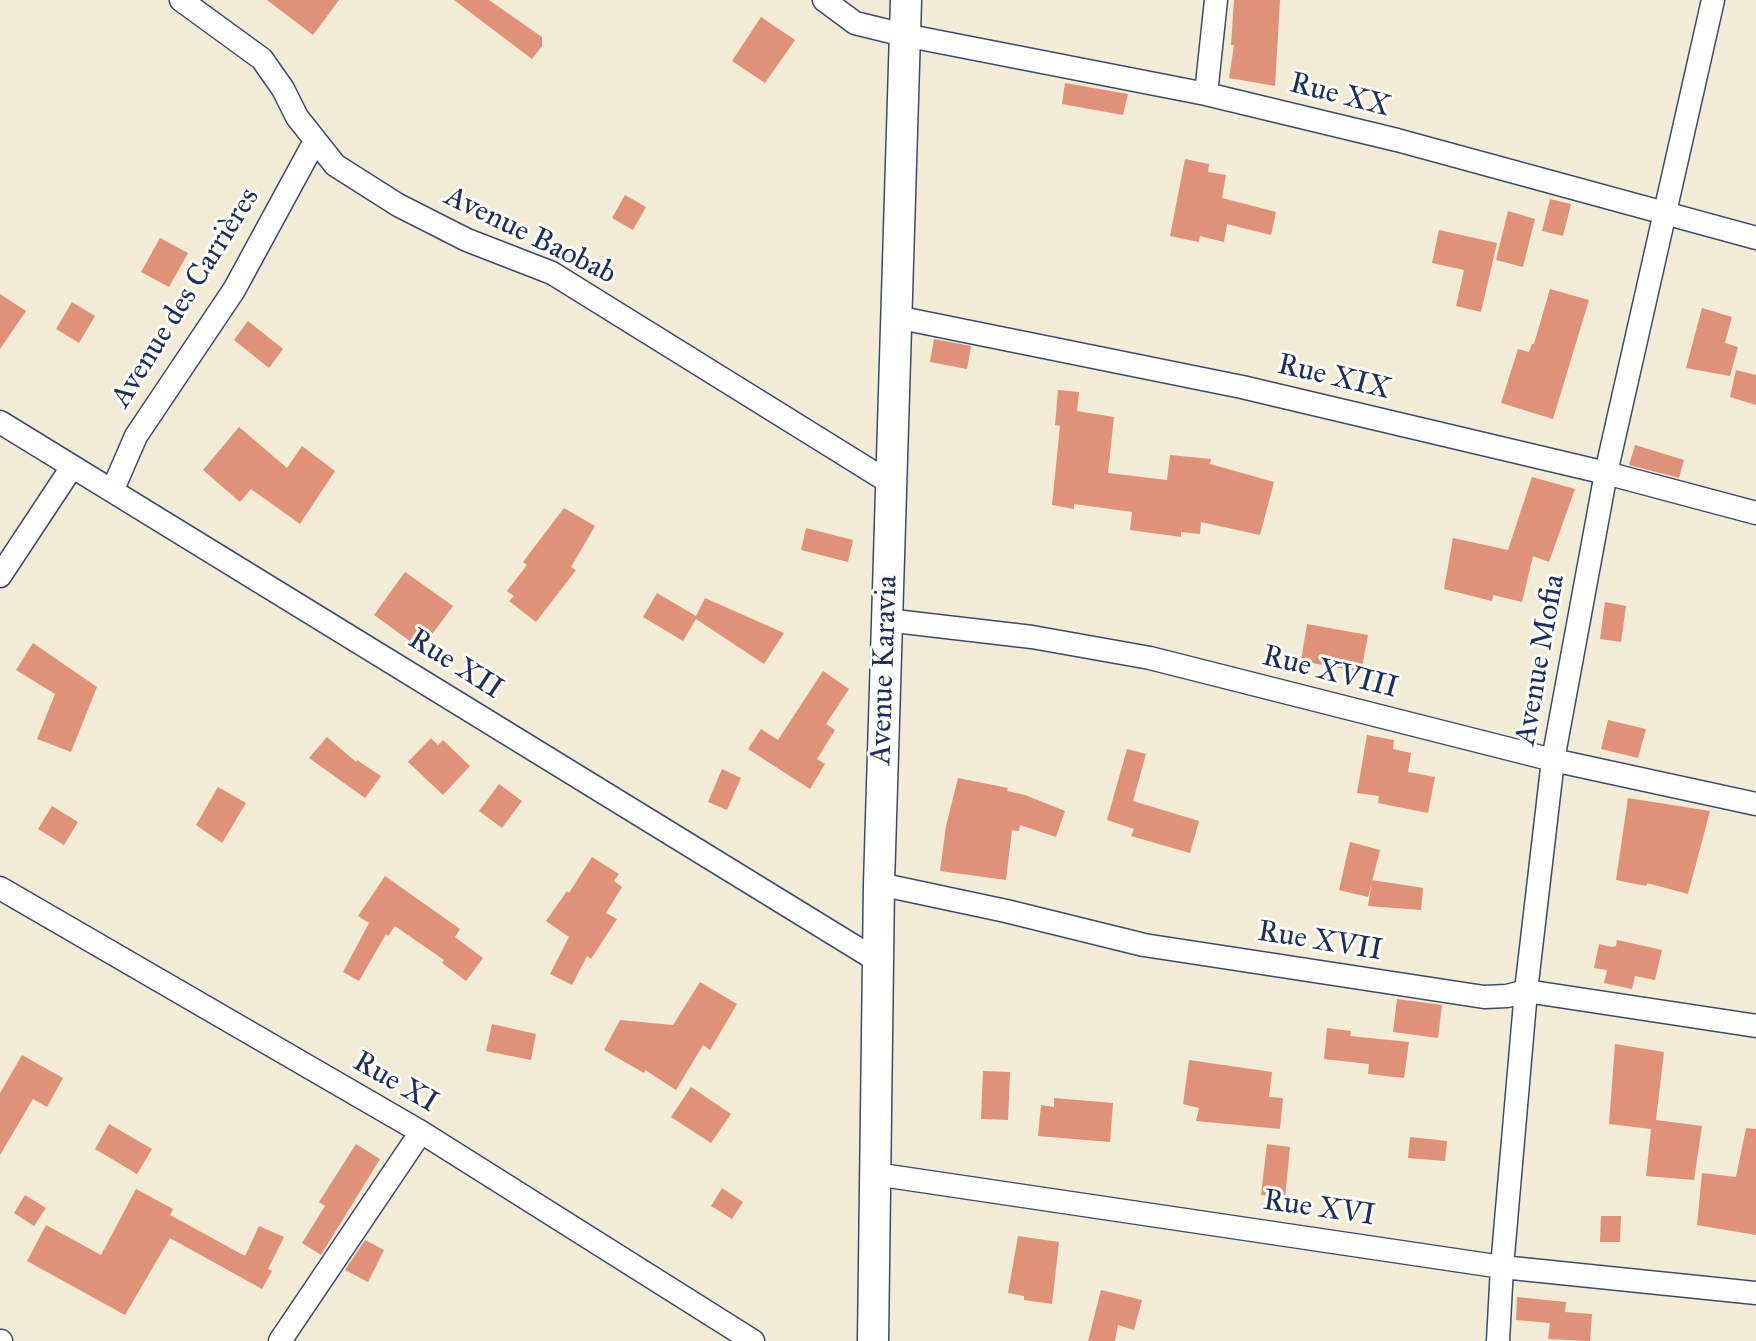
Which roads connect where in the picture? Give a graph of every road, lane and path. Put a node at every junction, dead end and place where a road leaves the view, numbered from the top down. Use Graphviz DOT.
graph roads {
  1 [pos="181,0"];
  2 [pos="824,0"];
  3 [pos="906,0"];
  4 [pos="1216,0"];
  5 [pos="1713,0"];
  6 [pos="904,35"];
  7 [pos="1206,94"];
  8 [pos="315,141"];
  9 [pos="1664,213"];
  10 [pos="1756,238"];
  11 [pos="896,317"];
  12 [pos="0,422"];
  13 [pos="72,467"];
  14 [pos="1606,473"];
  15 [pos="892,484"];
  16 [pos="113,489"];
  17 [pos="1756,513"];
  18 [pos="0,576"];
  19 [pos="886,620"];
  20 [pos="1553,760"];
  21 [pos="1756,804"];
  22 [pos="879,884"];
  23 [pos="0,888"];
  24 [pos="878,961"];
  25 [pos="1526,991"];
  26 [pos="1756,1026"];
  27 [pos="421,1132"];
  28 [pos="875,1174"];
  29 [pos="1502,1267"];
  30 [pos="1756,1293"];
  31 [pos="280,1341"];
  32 [pos="753,1341"];
  33 [pos="873,1341"];
  34 [pos="1498,1341"];
  1 -- 8 [label="street, Avenue Baobab"];
  2 -- 6 [label="street, Rue XX"];
  3 -- 6 [label="street, Avenue Karavia"];
  4 -- 7 [label="street"];
  5 -- 9 [label="street, Avenue Mofia"];
  6 -- 7 [label="street, Rue XX"];
  6 -- 11 [label="street, Avenue Karavia"];
  7 -- 9 [label="street, Rue XX"];
  8 -- 15 [label="street, Avenue Baobab"];
  8 -- 16 [label="street, Avenue des Carrières"];
  9 -- 10 [label="street, Rue XX"];
  9 -- 14 [label="street, Avenue Mofia"];
  11 -- 14 [label="street, Rue XIX"];
  11 -- 15 [label="street, Avenue Karavia"];
  12 -- 13 [label="street, Rue XII"];
  13 -- 16 [label="street, Rue XII"];
  13 -- 18 [label="street"];
  14 -- 17 [label="street, Rue XIX"];
  14 -- 20 [label="street, Avenue Mofia"];
  15 -- 19 [label="street, Avenue Karavia"];
  16 -- 24 [label="street, Rue XII"];
  19 -- 20 [label="street, Rue XVIII"];
  19 -- 22 [label="street, Avenue Karavia"];
  20 -- 21 [label="street, Rue XVIII"];
  20 -- 25 [label="street, Avenue Mofia"];
  22 -- 24 [label="street, Avenue Karavia"];
  22 -- 25 [label="street, Rue XVII"];
  23 -- 27 [label="street, Rue XI"];
  24 -- 28 [label="street, Avenue Karavia"];
  25 -- 26 [label="street, Rue XVII"];
  25 -- 29 [label="street, Avenue Mofia"];
  27 -- 31 [label="street"];
  27 -- 32 [label="street, Rue XI"];
  28 -- 29 [label="street, Rue XVI"];
  28 -- 33 [label="street, Avenue Karavia"];
  29 -- 30 [label="street, Rue XVI"];
  29 -- 34 [label="street, Avenue Mofia"];
}
